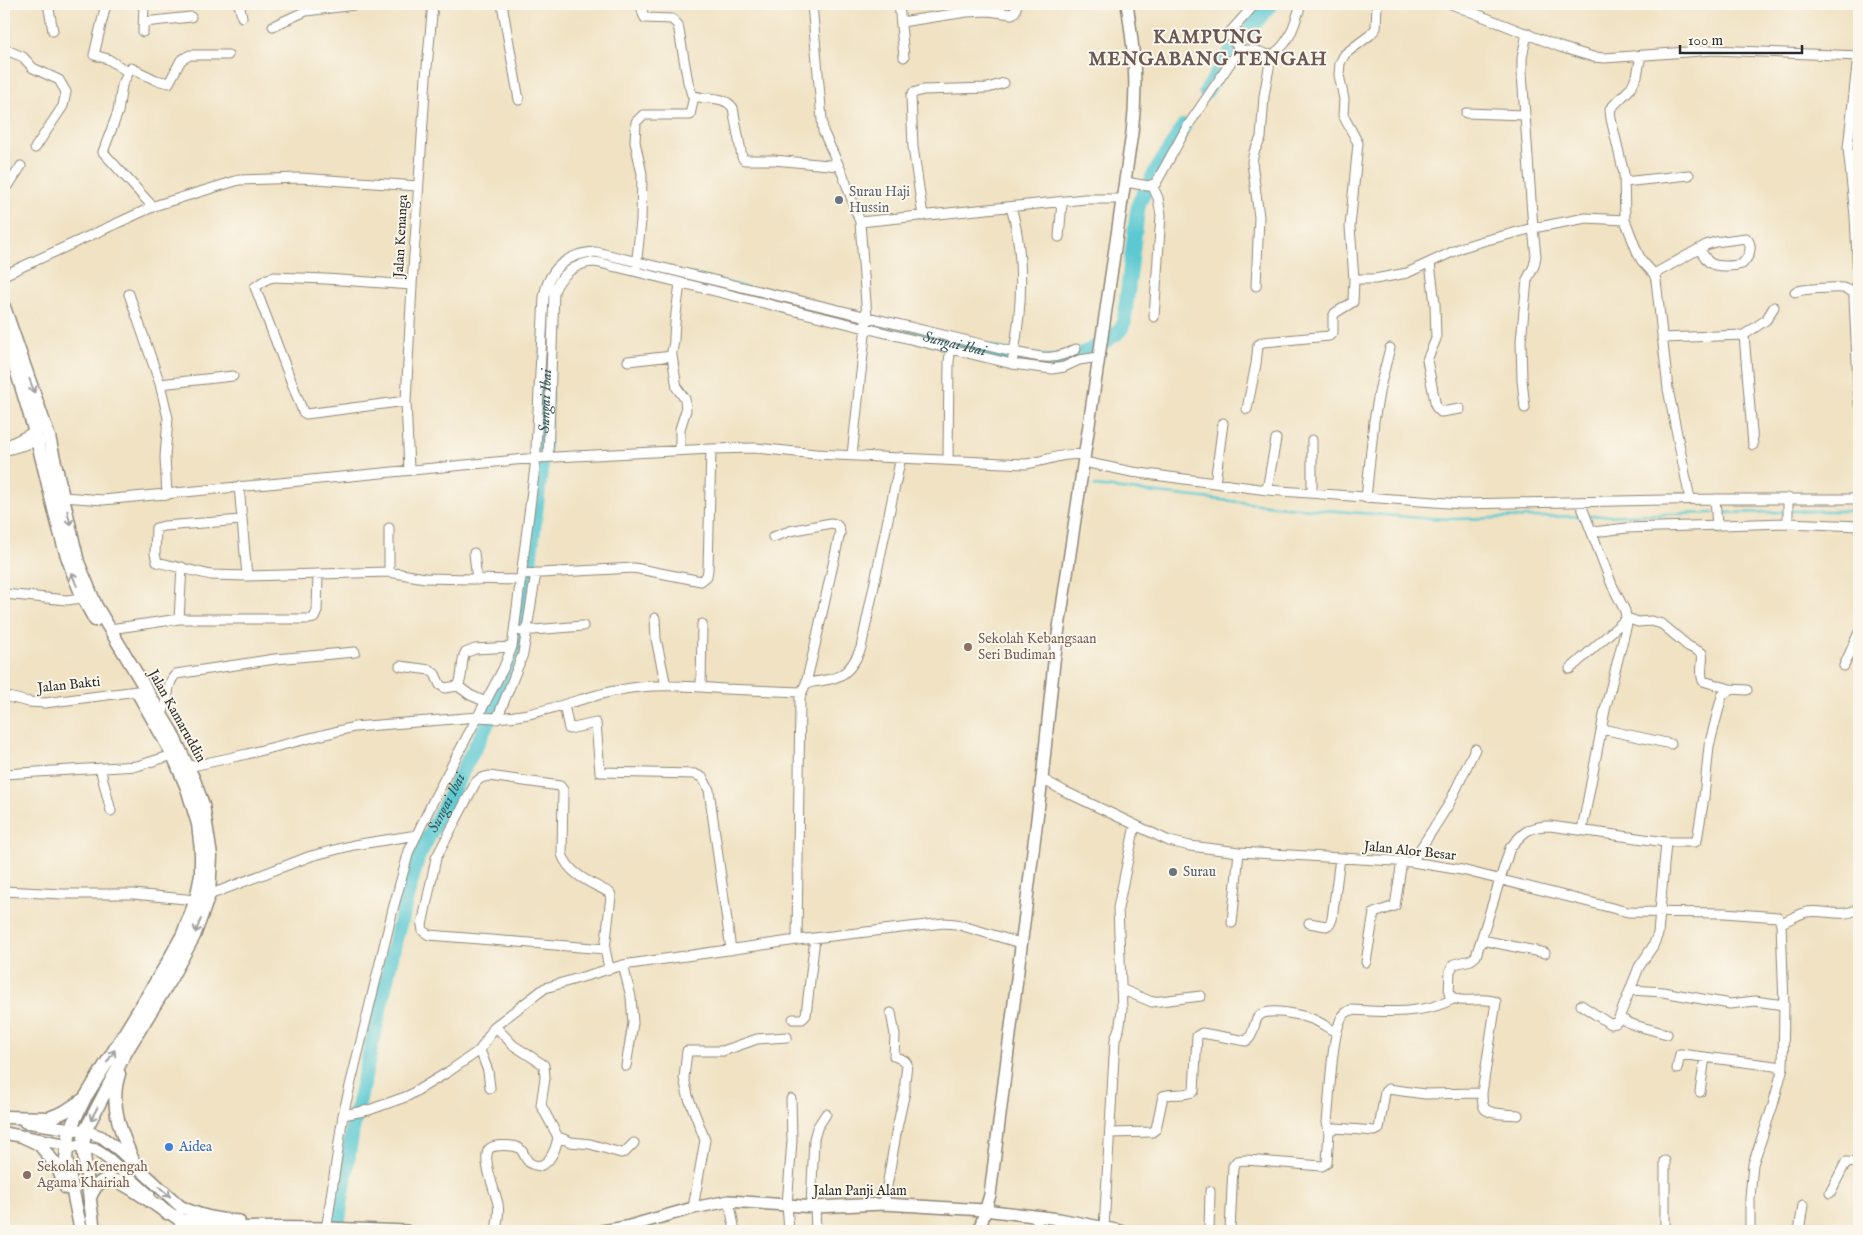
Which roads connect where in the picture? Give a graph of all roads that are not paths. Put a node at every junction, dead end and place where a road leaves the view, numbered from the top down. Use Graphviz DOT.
graph roads {
  1 [pos="48,4"];
  2 [pos="107,4"];
  3 [pos="144,4"];
  4 [pos="239,4"];
  5 [pos="362,4"];
  6 [pos="433,4"];
  7 [pos="502,4"];
  8 [pos="641,4"];
  9 [pos="812,4"];
  10 [pos="899,4"];
  11 [pos="1017,4"];
  12 [pos="1126,4"];
  13 [pos="1255,4"];
  14 [pos="1301,4"];
  15 [pos="1377,4"];
  16 [pos="1451,4"];
  17 [pos="191,17"];
  18 [pos="242,17"];
  19 [pos="144,22"];
  20 [pos="901,22"];
  21 [pos="273,26"];
  22 [pos="53,31"];
  23 [pos="143,32"];
  24 [pos="1527,33"];
  25 [pos="4,49"];
  26 [pos="1242,50"];
  27 [pos="228,55"];
  28 [pos="1641,55"];
  29 [pos="1859,56"];
  30 [pos="904,57"];
  31 [pos="1269,57"];
  32 [pos="128,72"];
  33 [pos="1004,83"];
  34 [pos="694,96"];
  35 [pos="519,100"];
  36 [pos="1466,113"];
  37 [pos="1525,115"];
  38 [pos="35,148"];
  39 [pos="21,166"];
  40 [pos="839,166"];
  41 [pos="1689,175"];
  42 [pos="1126,182"];
  43 [pos="1624,182"];
  44 [pos="1152,185"];
  45 [pos="418,186"];
  46 [pos="4,188"];
  47 [pos="1124,199"];
  48 [pos="1062,202"];
  49 [pos="153,207"];
  50 [pos="1012,207"];
  51 [pos="923,216"];
  52 [pos="1625,220"];
  53 [pos="860,222"];
  54 [pos="1533,228"];
  55 [pos="1059,237"];
  56 [pos="1699,249"];
  57 [pos="1430,264"];
  58 [pos="636,266"];
  59 [pos="1654,274"];
  60 [pos="4,275"];
  61 [pos="1354,279"];
  62 [pos="680,283"];
  63 [pos="412,285"];
  64 [pos="1256,286"];
  65 [pos="1795,292"];
  66 [pos="1854,292"];
  67 [pos="129,294"];
  68 [pos="770,299"];
  69 [pos="4,307"];
  70 [pos="1774,307"];
  71 [pos="1154,317"];
  72 [pos="866,322"];
  73 [pos="4,331"];
  74 [pos="1744,334"];
  75 [pos="1662,338"];
  76 [pos="952,343"];
  77 [pos="547,345"];
  78 [pos="1390,348"];
  79 [pos="1076,349"];
  80 [pos="672,356"];
  81 [pos="1099,356"];
  82 [pos="1013,357"];
  83 [pos="628,361"];
  84 [pos="233,376"];
  85 [pos="160,384"];
  86 [pos="406,401"];
  87 [pos="1859,404"];
  88 [pos="1525,408"];
  89 [pos="1460,409"];
  90 [pos="1247,410"];
  91 [pos="1223,423"];
  92 [pos="41,434"];
  93 [pos="1276,439"];
  94 [pos="1312,440"];
  95 [pos="1754,445"];
  96 [pos="4,447"];
  97 [pos="680,450"];
  98 [pos="4,451"];
  99 [pos="711,452"];
  100 [pos="852,455"];
  101 [pos="548,457"];
  102 [pos="948,460"];
  103 [pos="536,461"];
  104 [pos="900,461"];
  105 [pos="1084,463"];
  106 [pos="409,470"];
  107 [pos="1215,483"];
  108 [pos="239,486"];
  109 [pos="1267,490"];
  110 [pos="1312,494"];
  111 [pos="167,495"];
  112 [pos="64,497"];
  113 [pos="1366,498"];
  114 [pos="1690,499"];
  115 [pos="1859,499"];
  116 [pos="1788,501"];
  117 [pos="1715,502"];
  118 [pos="1582,505"];
  119 [pos="242,520"];
  120 [pos="1788,522"];
  121 [pos="1716,524"];
  122 [pos="1859,526"];
  123 [pos="389,528"];
  124 [pos="1592,529"];
  125 [pos="773,538"];
  126 [pos="474,553"];
  127 [pos="182,567"];
  128 [pos="389,572"];
  129 [pos="535,573"];
  130 [pos="318,574"];
  131 [pos="247,576"];
  132 [pos="522,576"];
  133 [pos="476,580"];
  134 [pos="4,594"];
  135 [pos="82,598"];
  136 [pos="655,618"];
  137 [pos="1627,618"];
  138 [pos="178,619"];
  139 [pos="702,624"];
  140 [pos="583,626"];
  141 [pos="110,629"];
  142 [pos="521,631"];
  143 [pos="1859,632"];
  144 [pos="512,647"];
  145 [pos="355,652"];
  146 [pos="400,666"];
  147 [pos="1844,666"];
  148 [pos="1570,669"];
  149 [pos="806,683"];
  150 [pos="458,686"];
  151 [pos="666,686"];
  152 [pos="701,687"];
  153 [pos="1730,690"];
  154 [pos="1747,690"];
  155 [pos="138,691"];
  156 [pos="802,692"];
  157 [pos="4,696"];
  158 [pos="486,702"];
  159 [pos="564,708"];
  160 [pos="161,715"];
  161 [pos="478,717"];
  162 [pos="497,719"];
  163 [pos="1602,729"];
  164 [pos="1671,744"];
  165 [pos="1475,749"];
  166 [pos="173,755"];
  167 [pos="188,767"];
  168 [pos="100,768"];
  169 [pos="4,774"];
  170 [pos="1042,779"];
  171 [pos="111,811"];
  172 [pos="1135,825"];
  173 [pos="1582,830"];
  174 [pos="417,835"];
  175 [pos="1666,842"];
  176 [pos="1239,852"];
  177 [pos="1340,858"];
  178 [pos="1402,861"];
  179 [pos="1412,862"];
  180 [pos="1500,879"];
  181 [pos="4,891"];
  182 [pos="208,895"];
  183 [pos="196,900"];
  184 [pos="1859,908"];
  185 [pos="1660,914"];
  186 [pos="1232,923"];
  187 [pos="1309,923"];
  188 [pos="1781,923"];
  189 [pos="814,938"];
  190 [pos="797,940"];
  191 [pos="1482,940"];
  192 [pos="1020,943"];
  193 [pos="605,949"];
  194 [pos="731,950"];
  195 [pos="1545,953"];
  196 [pos="1366,962"];
  197 [pos="623,965"];
  198 [pos="609,968"];
  199 [pos="1121,988"];
  200 [pos="1630,990"];
  201 [pos="1201,996"];
  202 [pos="1453,998"];
  203 [pos="1581,1005"];
  204 [pos="1784,1005"];
  205 [pos="891,1013"];
  206 [pos="1620,1018"];
  207 [pos="793,1019"];
  208 [pos="495,1026"];
  209 [pos="1336,1032"];
  210 [pos="1667,1034"];
  211 [pos="787,1037"];
  212 [pos="127,1050"];
  213 [pos="480,1050"];
  214 [pos="1705,1057"];
  215 [pos="626,1066"];
  216 [pos="1783,1067"];
  217 [pos="1677,1069"];
  218 [pos="490,1088"];
  219 [pos="1700,1092"];
  220 [pos="1482,1093"];
  221 [pos="85,1098"];
  222 [pos="791,1099"];
  223 [pos="826,1114"];
  224 [pos="344,1115"];
  225 [pos="1518,1115"];
  226 [pos="4,1118"];
  227 [pos="70,1129"];
  228 [pos="85,1131"];
  229 [pos="1329,1131"];
  230 [pos="4,1133"];
  231 [pos="1110,1133"];
  232 [pos="24,1137"];
  233 [pos="558,1137"];
  234 [pos="634,1143"];
  235 [pos="68,1144"];
  236 [pos="82,1147"];
  237 [pos="1666,1160"];
  238 [pos="1859,1163"];
  239 [pos="136,1167"];
  240 [pos="1210,1191"];
  241 [pos="1830,1193"];
  242 [pos="90,1197"];
  243 [pos="729,1201"];
  244 [pos="884,1204"];
  245 [pos="786,1205"];
  246 [pos="1803,1205"];
  247 [pos="180,1206"];
  248 [pos="813,1207"];
  249 [pos="693,1208"];
  250 [pos="984,1210"];
  251 [pos="173,1216"];
  252 [pos="1038,1216"];
  253 [pos="1059,1219"];
  254 [pos="302,1228"];
  255 [pos="1104,1228"];
  256 [pos="626,1229"];
  257 [pos="326,1230"];
  258 [pos="348,1230"];
  259 [pos="81,1231"];
  260 [pos="94,1231"];
  261 [pos="180,1231"];
  262 [pos="406,1231"];
  263 [pos="496,1231"];
  264 [pos="602,1231"];
  265 [pos="735,1231"];
  266 [pos="789,1231"];
  267 [pos="816,1231"];
  268 [pos="979,1231"];
  269 [pos="1036,1231"];
  270 [pos="1059,1231"];
  271 [pos="1121,1231"];
  272 [pos="1209,1231"];
  273 [pos="1230,1231"];
  274 [pos="1665,1231"];
  275 [pos="1750,1231"];
  276 [pos="1799,1231"];
  1 -- 22 [label="street"];
  2 -- 32 [label="street"];
  3 -- 19 [label="street"];
  4 -- 18 [label="street"];
  5 -- 21 [label="street"];
  6 -- 45 [label="street, Jalan Kenanga"];
  7 -- 35 [label="street"];
  8 -- 34 [label="street"];
  9 -- 40 [label="street"];
  10 -- 20 [label="street"];
  11 -- 20 [label="street"];
  12 -- 42 [label="main road"];
  13 -- 26 [label="street"];
  14 -- 31 [label="street"];
  15 -- 61 [label="street"];
  16 -- 24 [label="street"];
  17 -- 19 [label="street"];
  19 -- 23 [label="street"];
  20 -- 30 [label="street"];
  24 -- 28 [label="street"];
  24 -- 37 [label="street"];
  25 -- 38 [label="street"];
  26 -- 31 [label="street"];
  26 -- 44 [label="street"];
  27 -- 32 [label="street"];
  28 -- 29 [label="street"];
  28 -- 43 [label="street"];
  29 -- 66 [label="street"];
  31 -- 64 [label="street"];
  32 -- 49 [label="street"];
  33 -- 51 [label="street"];
  34 -- 40 [label="street"];
  34 -- 58 [label="street"];
  36 -- 37 [label="street"];
  37 -- 54 [label="street"];
  39 -- 46 [label="street"];
  40 -- 53 [label="street"];
  41 -- 43 [label="street"];
  42 -- 44 [label="street"];
  42 -- 47 [label="main road"];
  43 -- 52 [label="street"];
  44 -- 71 [label="street"];
  45 -- 49 [label="street"];
  45 -- 63 [label="street, Jalan Kenanga"];
  47 -- 48 [label="street"];
  47 -- 81 [label="main road"];
  48 -- 50 [label="street"];
  48 -- 55 [label="street"];
  49 -- 60 [label="street"];
  50 -- 51 [label="street"];
  50 -- 82 [label="street"];
  51 -- 53 [label="street"];
  52 -- 54 [label="street"];
  52 -- 59 [label="street"];
  53 -- 72 [label="street"];
  54 -- 57 [label="street"];
  54 -- 88 [label="street"];
  56 -- 56 [label="street"];
  56 -- 59 [label="street"];
  57 -- 61 [label="street"];
  57 -- 89 [label="street"];
  58 -- 62 [label="street"];
  58 -- 68 [label="street"];
  58 -- 77 [label="street"];
  59 -- 75 [label="street"];
  61 -- 90 [label="street"];
  62 -- 68 [label="street"];
  62 -- 80 [label="street"];
  63 -- 86 [label="street, Jalan Kenanga"];
  63 -- 86 [label="street"];
  65 -- 66 [label="street"];
  66 -- 87 [label="street"];
  67 -- 85 [label="street"];
  68 -- 72 [label="street"];
  69 -- 92 [label="highway, Jalan Kamaruddin, one-way"];
  70 -- 74 [label="street"];
  72 -- 76 [label="street"];
  72 -- 100 [label="street"];
  73 -- 92 [label="highway, Jalan Kamaruddin"];
  74 -- 75 [label="street"];
  74 -- 95 [label="street"];
  75 -- 114 [label="street"];
  76 -- 82 [label="street"];
  76 -- 102 [label="street"];
  77 -- 101 [label="street"];
  77 -- 103 [label="street"];
  78 -- 113 [label="street"];
  79 -- 82 [label="street"];
  80 -- 83 [label="street"];
  80 -- 97 [label="street"];
  81 -- 82 [label="street"];
  81 -- 105 [label="main road"];
  84 -- 85 [label="street"];
  85 -- 111 [label="street"];
  86 -- 106 [label="street, Jalan Kenanga"];
  91 -- 107 [label="street"];
  92 -- 96 [label="street"];
  92 -- 98 [label="street"];
  92 -- 112 [label="highway, Jalan Kamaruddin"];
  135 -- 92 [label="highway, Jalan Kamaruddin, one-way"];
  93 -- 109 [label="street"];
  94 -- 110 [label="street"];
  97 -- 99 [label="street"];
  97 -- 101 [label="street"];
  99 -- 100 [label="street"];
  99 -- 129 [label="street"];
  100 -- 104 [label="street"];
  101 -- 103 [label="street"];
  102 -- 104 [label="street"];
  102 -- 105 [label="street"];
  103 -- 106 [label="street"];
  103 -- 132 [label="street"];
  104 -- 149 [label="street"];
  105 -- 107 [label="street"];
  105 -- 170 [label="main road"];
  106 -- 108 [label="street"];
  107 -- 109 [label="street"];
  108 -- 111 [label="street"];
  108 -- 119 [label="street"];
  109 -- 110 [label="street"];
  110 -- 113 [label="street"];
  111 -- 112 [label="street"];
  112 -- 141 [label="highway, Jalan Kamaruddin, one-way"];
  113 -- 118 [label="street"];
  114 -- 117 [label="street"];
  114 -- 118 [label="street"];
  115 -- 116 [label="street"];
  116 -- 117 [label="street"];
  116 -- 120 [label="street"];
  117 -- 121 [label="street"];
  118 -- 124 [label="street"];
  119 -- 127 [label="street"];
  119 -- 131 [label="street"];
  120 -- 121 [label="street"];
  120 -- 122 [label="street"];
  121 -- 124 [label="street"];
  123 -- 128 [label="street"];
  124 -- 137 [label="street"];
  125 -- 149 [label="street"];
  126 -- 133 [label="street"];
  127 -- 131 [label="street"];
  127 -- 138 [label="street"];
  128 -- 130 [label="street"];
  128 -- 133 [label="street"];
  129 -- 132 [label="street"];
  129 -- 142 [label="street"];
  130 -- 131 [label="street"];
  130 -- 138 [label="street"];
  132 -- 133 [label="street"];
  132 -- 142 [label="street"];
  134 -- 135 [label="street"];
  135 -- 155 [label="highway, Jalan Kamaruddin"];
  136 -- 151 [label="street"];
  137 -- 148 [label="street"];
  137 -- 153 [label="street"];
  137 -- 163 [label="street"];
  138 -- 141 [label="street"];
  139 -- 152 [label="street"];
  140 -- 142 [label="street"];
  141 -- 160 [label="highway, Jalan Kamaruddin"];
  142 -- 144 [label="street"];
  142 -- 162 [label="street"];
  143 -- 147 [label="street"];
  144 -- 150 [label="street"];
  144 -- 158 [label="street"];
  145 -- 160 [label="street"];
  146 -- 150 [label="street"];
  149 -- 156 [label="street"];
  150 -- 158 [label="street"];
  151 -- 152 [label="street"];
  151 -- 159 [label="street"];
  152 -- 156 [label="street"];
  153 -- 154 [label="street"];
  153 -- 175 [label="street"];
  155 -- 157 [label="street, Jalan Bakti"];
  155 -- 166 [label="highway, Jalan Kamaruddin"];
  156 -- 190 [label="street"];
  158 -- 161 [label="street"];
  159 -- 162 [label="street"];
  159 -- 194 [label="street"];
  160 -- 167 [label="highway, Jalan Kamaruddin"];
  161 -- 162 [label="street"];
  161 -- 167 [label="street"];
  161 -- 174 [label="street"];
  163 -- 164 [label="street"];
  163 -- 173 [label="street"];
  165 -- 179 [label="street"];
  166 -- 168 [label="street"];
  166 -- 183 [label="highway, Jalan Kamaruddin"];
  167 -- 182 [label="highway, Jalan Kamaruddin"];
  168 -- 169 [label="street"];
  168 -- 171 [label="street"];
  170 -- 172 [label="street, Jalan Alor Besar"];
  170 -- 192 [label="main road"];
  172 -- 176 [label="street, Jalan Alor Besar"];
  172 -- 199 [label="street"];
  173 -- 175 [label="street"];
  173 -- 180 [label="street"];
  174 -- 182 [label="street"];
  174 -- 224 [label="street"];
  175 -- 185 [label="street"];
  176 -- 177 [label="street, Jalan Alor Besar"];
  176 -- 186 [label="street"];
  177 -- 178 [label="street, Jalan Alor Besar"];
  177 -- 187 [label="street"];
  178 -- 179 [label="street, Jalan Alor Besar"];
  178 -- 196 [label="street"];
  179 -- 180 [label="street, Jalan Alor Besar"];
  180 -- 185 [label="street, Jalan Alor Besar"];
  180 -- 191 [label="street"];
  181 -- 183 [label="street"];
  182 -- 212 [label="highway, Jalan Kamaruddin, one-way"];
  221 -- 183 [label="highway, Jalan Kamaruddin, one-way"];
  184 -- 188 [label="street"];
  185 -- 188 [label="street, Jalan Alor Besar"];
  185 -- 200 [label="street"];
  188 -- 204 [label="street"];
  189 -- 190 [label="street"];
  189 -- 192 [label="street"];
  189 -- 207 [label="street"];
  190 -- 194 [label="street"];
  191 -- 195 [label="street"];
  191 -- 202 [label="street"];
  192 -- 250 [label="main road"];
  193 -- 193 [label="street"];
  193 -- 198 [label="street"];
  194 -- 197 [label="street"];
  197 -- 198 [label="street"];
  197 -- 215 [label="street"];
  198 -- 208 [label="street"];
  199 -- 201 [label="street"];
  199 -- 231 [label="street"];
  200 -- 204 [label="street"];
  200 -- 206 [label="street"];
  202 -- 209 [label="street"];
  202 -- 220 [label="street"];
  203 -- 206 [label="street"];
  204 -- 216 [label="street"];
  205 -- 244 [label="street"];
  206 -- 210 [label="street"];
  208 -- 213 [label="street"];
  208 -- 233 [label="street"];
  209 -- 229 [label="street"];
  209 -- 231 [label="street"];
  211 -- 249 [label="street"];
  212 -- 228 [label="highway, Jalan Kamaruddin, one-way"];
  212 -- 239 [label="highway"];
  213 -- 218 [label="street"];
  213 -- 224 [label="street"];
  214 -- 216 [label="street"];
  214 -- 217 [label="street"];
  214 -- 219 [label="street"];
  216 -- 275 [label="street"];
  220 -- 225 [label="street"];
  220 -- 229 [label="street"];
  221 -- 226 [label="highway"];
  221 -- 227 [label="highway, Jalan Kamaruddin"];
  222 -- 245 [label="street"];
  223 -- 248 [label="street"];
  224 -- 257 [label="street"];
  226 -- 227 [label="main road"];
  227 -- 228 [label="main road"];
  227 -- 235 [label="highway, Jalan Kamaruddin"];
  228 -- 236 [label="highway, Jalan Kamaruddin"];
  228 -- 239 [label="main road"];
  229 -- 273 [label="street"];
  230 -- 232 [label="main road"];
  231 -- 255 [label="street"];
  232 -- 235 [label="main road"];
  232 -- 259 [label="highway"];
  233 -- 234 [label="street"];
  233 -- 263 [label="street"];
  235 -- 236 [label="main road"];
  235 -- 259 [label="highway, Jalan Kamaruddin"];
  236 -- 242 [label="highway, Jalan Kamaruddin"];
  236 -- 251 [label="main road"];
  237 -- 274 [label="street"];
  238 -- 241 [label="street"];
  239 -- 247 [label="main road, one-way"];
  240 -- 272 [label="street"];
  242 -- 251 [label="highway"];
  242 -- 260 [label="highway, Jalan Kamaruddin"];
  243 -- 245 [label="main road, Jalan Panji Alam"];
  243 -- 249 [label="main road, Jalan Panji Alam"];
  243 -- 265 [label="street"];
  244 -- 248 [label="main road, Jalan Panji Alam"];
  244 -- 250 [label="main road, Jalan Panji Alam"];
  245 -- 248 [label="main road, Jalan Panji Alam"];
  245 -- 266 [label="street"];
  246 -- 276 [label="street"];
  247 -- 251 [label="street"];
  247 -- 254 [label="main road"];
  248 -- 267 [label="street"];
  249 -- 256 [label="main road, Jalan Panji Alam"];
  250 -- 252 [label="main road, Jalan Panji Alam"];
  250 -- 268 [label="main road"];
  251 -- 254 [label="main road"];
  251 -- 261 [label="street"];
  252 -- 253 [label="main road, Jalan Panji Alam"];
  252 -- 269 [label="street"];
  253 -- 255 [label="main road, Jalan Panji Alam"];
  253 -- 270 [label="street"];
  254 -- 257 [label="main road"];
  255 -- 271 [label="main road, Jalan Panji Alam"];
  256 -- 264 [label="main road, Jalan Panji Alam"];
  257 -- 258 [label="main road"];
  258 -- 262 [label="main road"];
}
